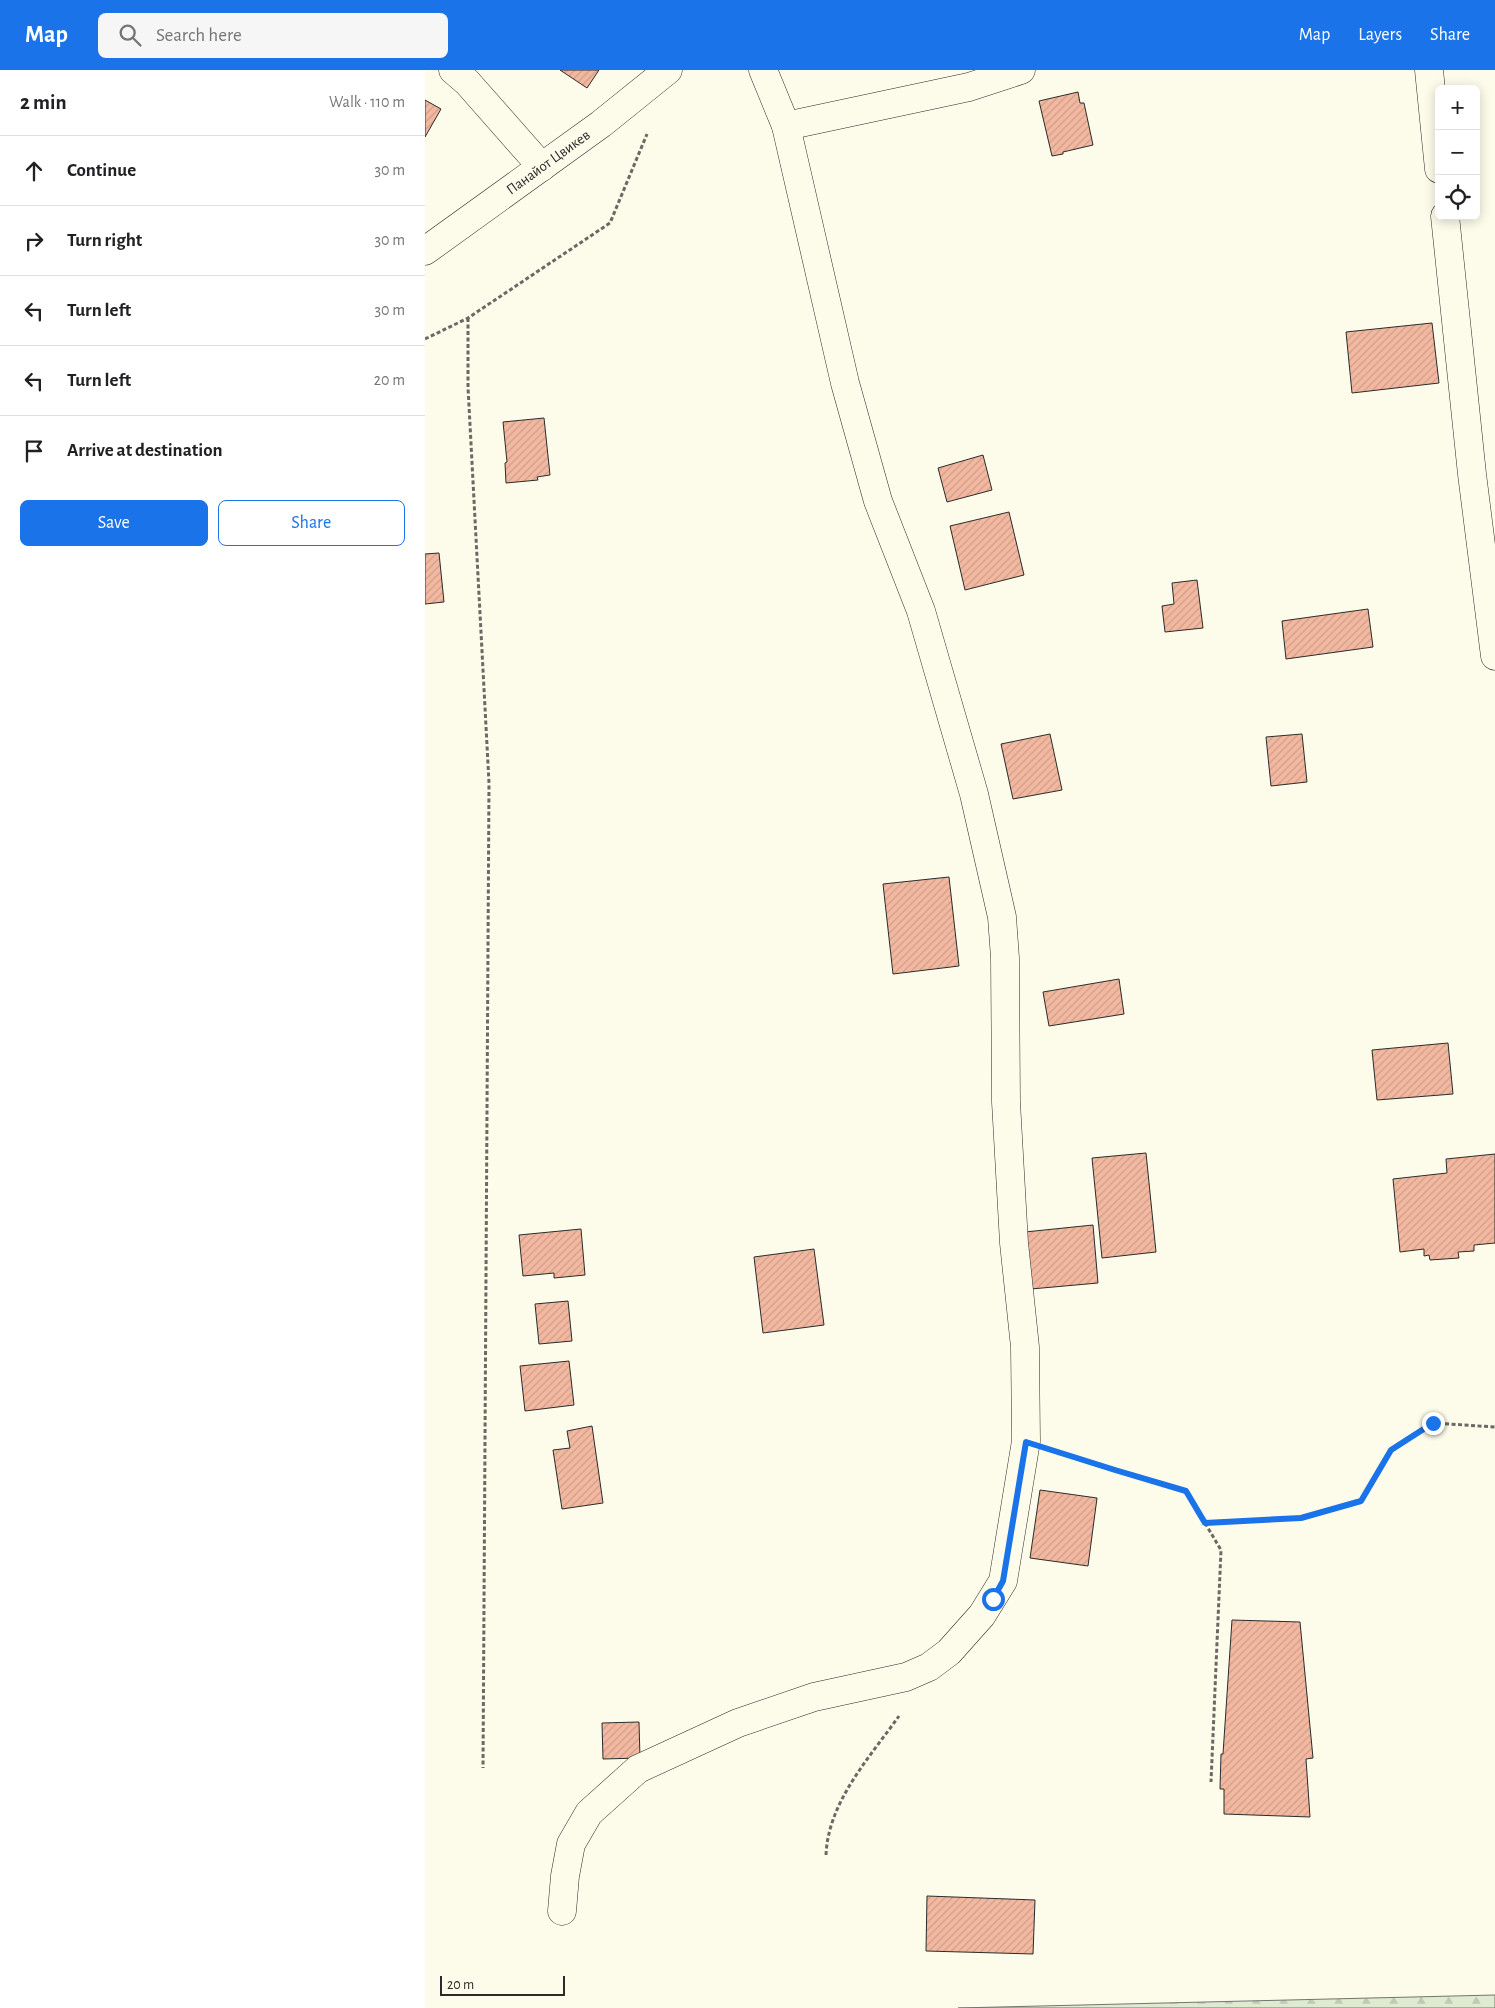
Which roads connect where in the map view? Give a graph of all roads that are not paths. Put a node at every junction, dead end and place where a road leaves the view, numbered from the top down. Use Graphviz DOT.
graph roads {
  1 [pos="453,70"];
  2 [pos="668,70"];
  3 [pos="763,70"];
  4 [pos="1021,70"];
  5 [pos="1429,70"];
  6 [pos="786,126"];
  7 [pos="1435,130"];
  8 [pos="542,167"];
  9 [pos="1445,220"];
  10 [pos="425,251"];
  11 [pos="1495,656"];
  12 [pos="562,1911"];
  1 -- 8 [label="street"];
  2 -- 8 [label="street, Панайот Цвикев"];
  3 -- 6 [label="street"];
  4 -- 6 [label="street"];
  5 -- 7 [label="street"];
  6 -- 12 [label="street"];
  8 -- 10 [label="street, Панайот Цвикев"];
  9 -- 11 [label="street"];
}
